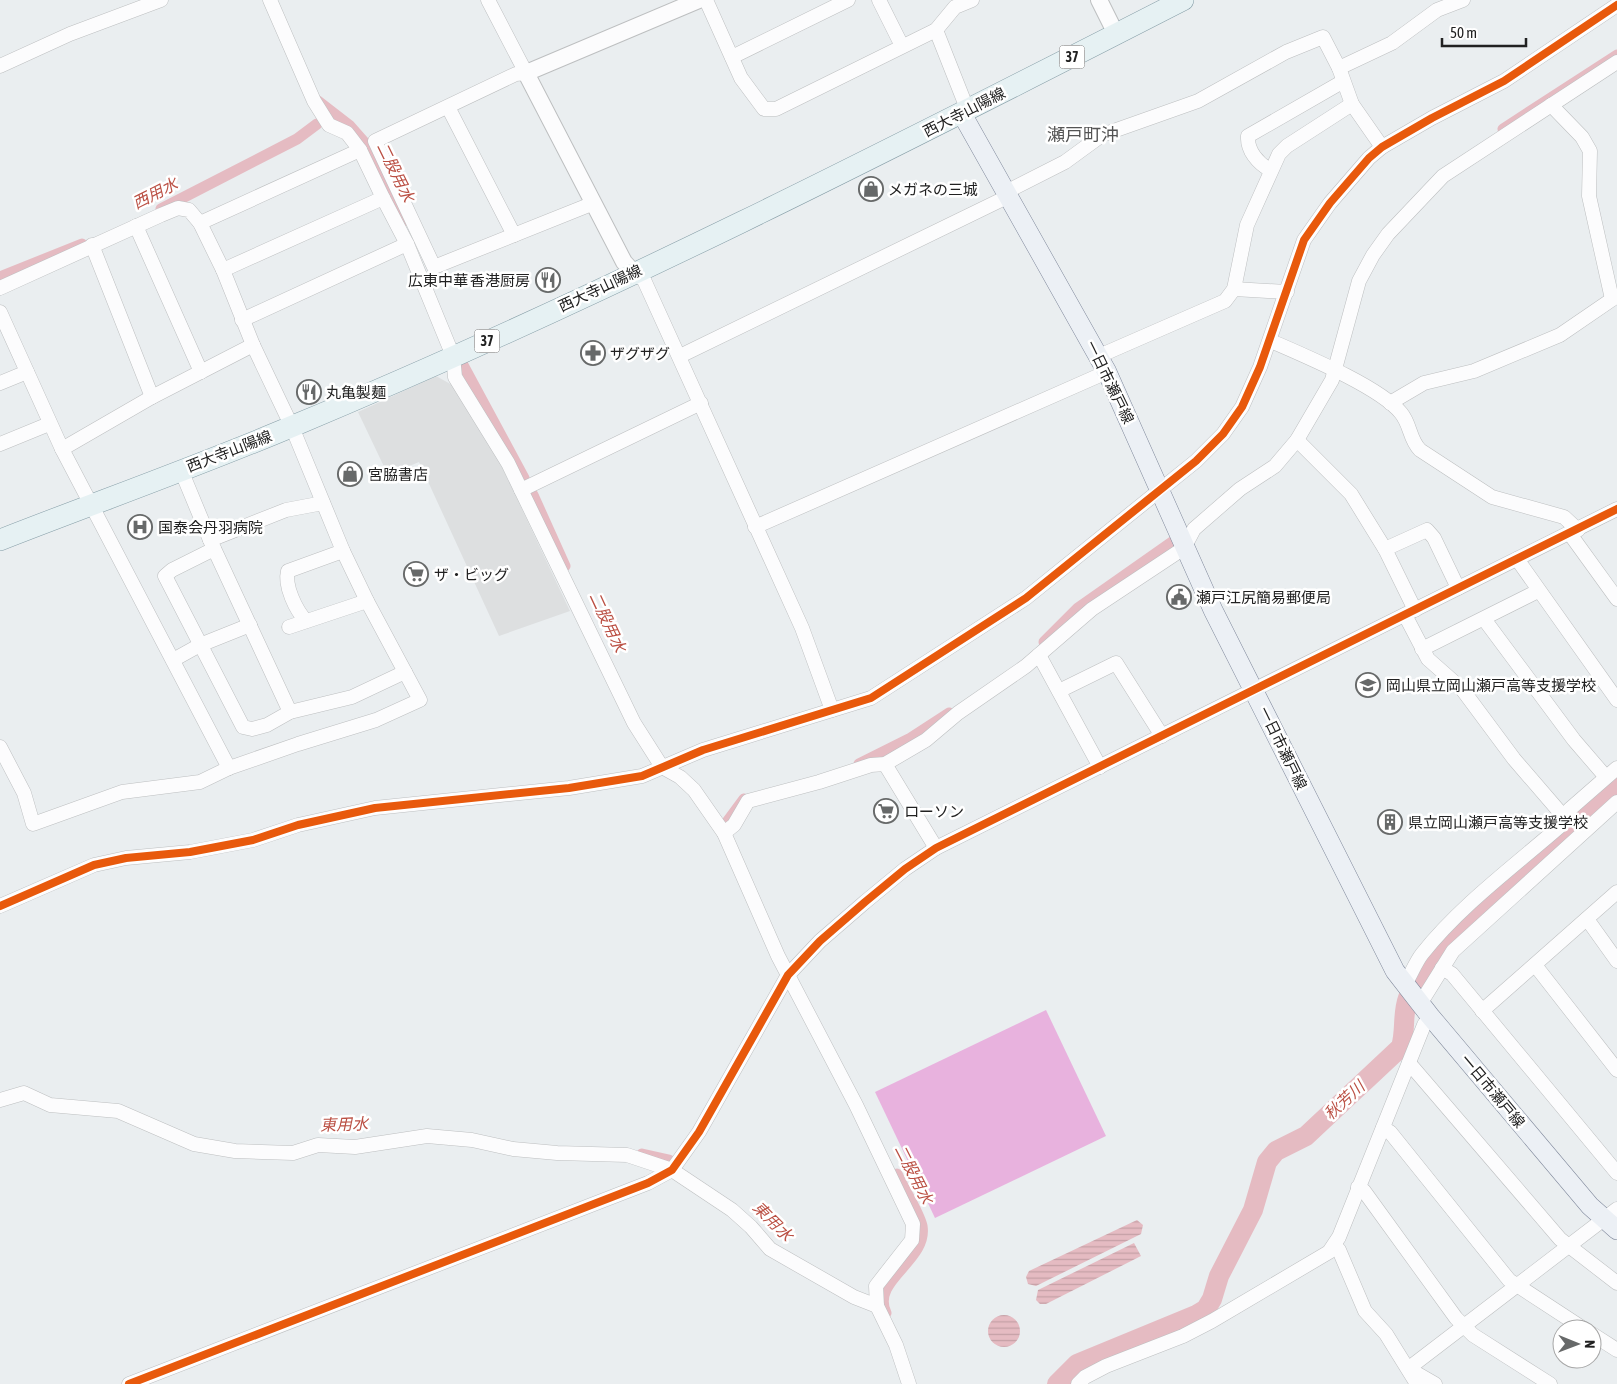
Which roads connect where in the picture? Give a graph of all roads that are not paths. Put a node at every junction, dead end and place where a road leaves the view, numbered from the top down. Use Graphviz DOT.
graph roads {
  1 [pos="161,0"];
  2 [pos="270,0"];
  3 [pos="488,0"];
  4 [pos="699,0"];
  5 [pos="706,0"];
  6 [pos="848,0"];
  7 [pos="880,0"];
  8 [pos="972,0"];
  9 [pos="1099,0"];
  10 [pos="1183,0"];
  11 [pos="1463,0"];
  12 [pos="1617,5"];
  13 [pos="936,30"];
  14 [pos="1116,34"];
  15 [pos="902,46"];
  16 [pos="732,56"];
  17 [pos="1617,62"];
  18 [pos="0,66"];
  19 [pos="526,73"];
  20 [pos="1341,75"];
  21 [pos="1352,104"];
  22 [pos="1551,105"];
  23 [pos="448,107"];
  24 [pos="965,113"];
  25 [pos="1382,147"];
  26 [pos="360,150"];
  27 [pos="1270,170"];
  28 [pos="1007,194"];
  29 [pos="383,198"];
  30 [pos="594,203"];
  31 [pos="200,223"];
  32 [pos="136,226"];
  33 [pos="514,235"];
  34 [pos="407,244"];
  35 [pos="92,245"];
  36 [pos="223,270"];
  37 [pos="634,273"];
  38 [pos="0,288"];
  39 [pos="1234,289"];
  40 [pos="1286,292"];
  41 [pos="1615,298"];
  42 [pos="1,317"];
  43 [pos="242,320"];
  44 [pos="1271,341"];
  45 [pos="253,346"];
  46 [pos="453,356"];
  47 [pos="680,356"];
  48 [pos="1103,364"];
  49 [pos="1336,371"];
  50 [pos="27,372"];
  51 [pos="201,372"];
  52 [pos="0,383"];
  53 [pos="152,397"];
  54 [pos="701,403"];
  55 [pos="1390,403"];
  56 [pos="50,424"];
  57 [pos="292,427"];
  58 [pos="1296,440"];
  59 [pos="0,444"];
  60 [pos="62,449"];
  61 [pos="181,470"];
  62 [pos="521,490"];
  63 [pos="1159,491"];
  64 [pos="323,502"];
  65 [pos="91,504"];
  66 [pos="1617,510"];
  67 [pos="755,527"];
  68 [pos="1574,532"];
  69 [pos="0,540"];
  70 [pos="212,545"];
  71 [pos="1184,548"];
  72 [pos="1385,549"];
  73 [pos="343,551"];
  74 [pos="1517,559"];
  75 [pos="1458,588"];
  76 [pos="1538,591"];
  77 [pos="1617,599"];
  78 [pos="366,601"];
  79 [pos="1410,613"];
  80 [pos="1484,619"];
  81 [pos="306,621"];
  82 [pos="250,625"];
  83 [pos="289,627"];
  84 [pos="200,645"];
  85 [pos="1422,649"];
  86 [pos="1039,655"];
  87 [pos="173,660"];
  88 [pos="405,672"];
  89 [pos="1255,690"];
  90 [pos="1059,691"];
  91 [pos="1617,700"];
  92 [pos="832,710"];
  93 [pos="290,712"];
  94 [pos="1162,736"];
  95 [pos="0,747"];
  96 [pos="885,764"];
  97 [pos="662,767"];
  98 [pos="1100,767"];
  99 [pos="229,768"];
  100 [pos="1617,768"];
  101 [pos="1605,776"];
  102 [pos="1617,802"];
  103 [pos="1564,817"];
  104 [pos="724,833"];
  105 [pos="936,848"];
  106 [pos="1617,892"];
  107 [pos="0,906"];
  108 [pos="1587,919"];
  109 [pos="1617,961"];
  110 [pos="1535,965"];
  111 [pos="1442,968"];
  112 [pos="788,975"];
  113 [pos="1416,999"];
  114 [pos="1482,1012"];
  115 [pos="1409,1063"];
  116 [pos="1617,1070"];
  117 [pos="0,1100"];
  118 [pos="1383,1128"];
  119 [pos="1615,1168"];
  120 [pos="672,1170"];
  121 [pos="1358,1187"];
  122 [pos="1612,1220"];
  123 [pos="1568,1245"];
  124 [pos="1335,1246"];
  125 [pos="1617,1283"];
  126 [pos="1516,1286"];
  127 [pos="877,1306"];
  128 [pos="1568,1319"];
  129 [pos="1464,1326"];
  130 [pos="1602,1340"];
  131 [pos="1617,1350"];
  132 [pos="1409,1368"];
  133 [pos="129,1384"];
  134 [pos="909,1384"];
  135 [pos="1078,1384"];
  136 [pos="1417,1384"];
  137 [pos="1435,1384"];
  138 [pos="1550,1384"];
  1 -- 18 [label="street"];
  2 -- 26 [label="street"];
  3 -- 19 [label="street"];
  4 -- 19 [label="street"];
  5 -- 16 [label="street"];
  6 -- 16 [label="street"];
  7 -- 15 [label="street"];
  8 -- 13 [label="street"];
  9 -- 14 [label="street"];
  10 -- 14 [label="main road, 西大寺山陽線 / 37"];
  11 -- 20 [label="street"];
  12 -- 25 [label="street"];
  13 -- 15 [label="street"];
  13 -- 24 [label="street"];
  14 -- 24 [label="main road, 西大寺山陽線 / 37"];
  15 -- 16 [label="street"];
  17 -- 22 [label="street"];
  19 -- 23 [label="street"];
  19 -- 30 [label="street"];
  20 -- 21 [label="street"];
  20 -- 27 [label="street"];
  20 -- 28 [label="street"];
  21 -- 25 [label="street"];
  21 -- 27 [label="street"];
  22 -- 41 [label="street"];
  22 -- 49 [label="street"];
  23 -- 33 [label="street"];
  23 -- 33 [label="street"];
  24 -- 28 [label="main road, 一日市瀬戸線"];
  24 -- 37 [label="main road, 西大寺山陽線 / 37"];
  25 -- 40 [label="street"];
  26 -- 29 [label="street"];
  26 -- 31 [label="street"];
  27 -- 39 [label="street"];
  28 -- 47 [label="street"];
  28 -- 48 [label="main road, 一日市瀬戸線"];
  29 -- 34 [label="street"];
  29 -- 36 [label="street"];
  30 -- 33 [label="street"];
  30 -- 37 [label="street"];
  31 -- 32 [label="street"];
  31 -- 36 [label="street"];
  32 -- 35 [label="street"];
  32 -- 51 [label="street"];
  34 -- 43 [label="street"];
  34 -- 46 [label="street"];
  35 -- 38 [label="street"];
  35 -- 53 [label="street"];
  36 -- 43 [label="street"];
  37 -- 46 [label="main road, 西大寺山陽線 / 37"];
  37 -- 47 [label="street"];
  39 -- 40 [label="street"];
  39 -- 48 [label="street"];
  40 -- 44 [label="street"];
  41 -- 55 [label="street"];
  42 -- 50 [label="street"];
  43 -- 45 [label="street"];
  44 -- 49 [label="street"];
  44 -- 63 [label="street"];
  45 -- 51 [label="street"];
  45 -- 57 [label="street"];
  46 -- 57 [label="main road, 西大寺山陽線 / 37"];
  46 -- 62 [label="street"];
  47 -- 54 [label="street"];
  48 -- 63 [label="main road, 一日市瀬戸線"];
  48 -- 67 [label="street"];
  49 -- 55 [label="street"];
  49 -- 58 [label="street"];
  50 -- 52 [label="street"];
  50 -- 56 [label="street"];
  51 -- 53 [label="street"];
  53 -- 60 [label="street"];
  54 -- 62 [label="street"];
  54 -- 67 [label="street"];
  55 -- 68 [label="street"];
  56 -- 59 [label="street"];
  56 -- 60 [label="street"];
  57 -- 61 [label="main road, 西大寺山陽線 / 37"];
  57 -- 64 [label="street"];
  58 -- 71 [label="street"];
  58 -- 72 [label="street"];
  60 -- 65 [label="street"];
  61 -- 65 [label="main road, 西大寺山陽線 / 37"];
  61 -- 70 [label="street"];
  62 -- 97 [label="street"];
  63 -- 71 [label="main road, 一日市瀬戸線"];
  63 -- 92 [label="street"];
  64 -- 70 [label="street"];
  64 -- 73 [label="street"];
  65 -- 69 [label="main road, 西大寺山陽線 / 37"];
  65 -- 87 [label="street"];
  66 -- 68 [label="street"];
  67 -- 92 [label="street"];
  68 -- 74 [label="street"];
  68 -- 77 [label="street"];
  70 -- 82 [label="street"];
  70 -- 84 [label="street"];
  71 -- 86 [label="street"];
  71 -- 89 [label="main road, 一日市瀬戸線"];
  72 -- 75 [label="street"];
  72 -- 79 [label="street"];
  73 -- 78 [label="street"];
  73 -- 81 [label="street"];
  74 -- 75 [label="street"];
  74 -- 76 [label="street"];
  75 -- 79 [label="street"];
  76 -- 80 [label="street"];
  76 -- 91 [label="street"];
  78 -- 81 [label="street"];
  78 -- 88 [label="street"];
  79 -- 85 [label="street"];
  79 -- 89 [label="street"];
  80 -- 85 [label="street"];
  80 -- 101 [label="street"];
  81 -- 83 [label="street"];
  82 -- 84 [label="street"];
  82 -- 93 [label="street"];
  84 -- 87 [label="street"];
  84 -- 93 [label="street"];
  85 -- 103 [label="street"];
  86 -- 90 [label="street"];
  86 -- 96 [label="street"];
  87 -- 99 [label="street"];
  88 -- 93 [label="street"];
  88 -- 99 [label="street"];
  89 -- 94 [label="street"];
  89 -- 113 [label="main road, 一日市瀬戸線"];
  90 -- 94 [label="street"];
  90 -- 98 [label="street"];
  92 -- 97 [label="street"];
  94 -- 98 [label="street"];
  95 -- 99 [label="street"];
  96 -- 104 [label="street"];
  96 -- 105 [label="street"];
  97 -- 104 [label="street"];
  97 -- 107 [label="street"];
  98 -- 105 [label="street"];
  100 -- 101 [label="street"];
  101 -- 103 [label="street"];
  102 -- 111 [label="street"];
  103 -- 113 [label="street"];
  104 -- 112 [label="street"];
  105 -- 112 [label="street"];
  106 -- 108 [label="street"];
  108 -- 109 [label="street"];
  108 -- 110 [label="street"];
  110 -- 114 [label="street"];
  110 -- 116 [label="street"];
  111 -- 113 [label="street"];
  111 -- 114 [label="street"];
  112 -- 120 [label="street"];
  112 -- 127 [label="street"];
  113 -- 115 [label="street"];
  113 -- 122 [label="main road, 一日市瀬戸線"];
  114 -- 119 [label="street"];
  115 -- 118 [label="street"];
  115 -- 123 [label="street"];
  117 -- 120 [label="street"];
  118 -- 121 [label="street"];
  118 -- 126 [label="street"];
  120 -- 127 [label="street"];
  120 -- 133 [label="street"];
  121 -- 124 [label="street"];
  121 -- 129 [label="street"];
  122 -- 123 [label="street"];
  123 -- 125 [label="street"];
  123 -- 126 [label="street"];
  124 -- 132 [label="street"];
  124 -- 135 [label="street"];
  126 -- 128 [label="street"];
  126 -- 129 [label="street"];
  127 -- 134 [label="street"];
  129 -- 132 [label="street"];
  129 -- 138 [label="street"];
  130 -- 131 [label="street"];
  132 -- 136 [label="street"];
  132 -- 137 [label="street"];
}
